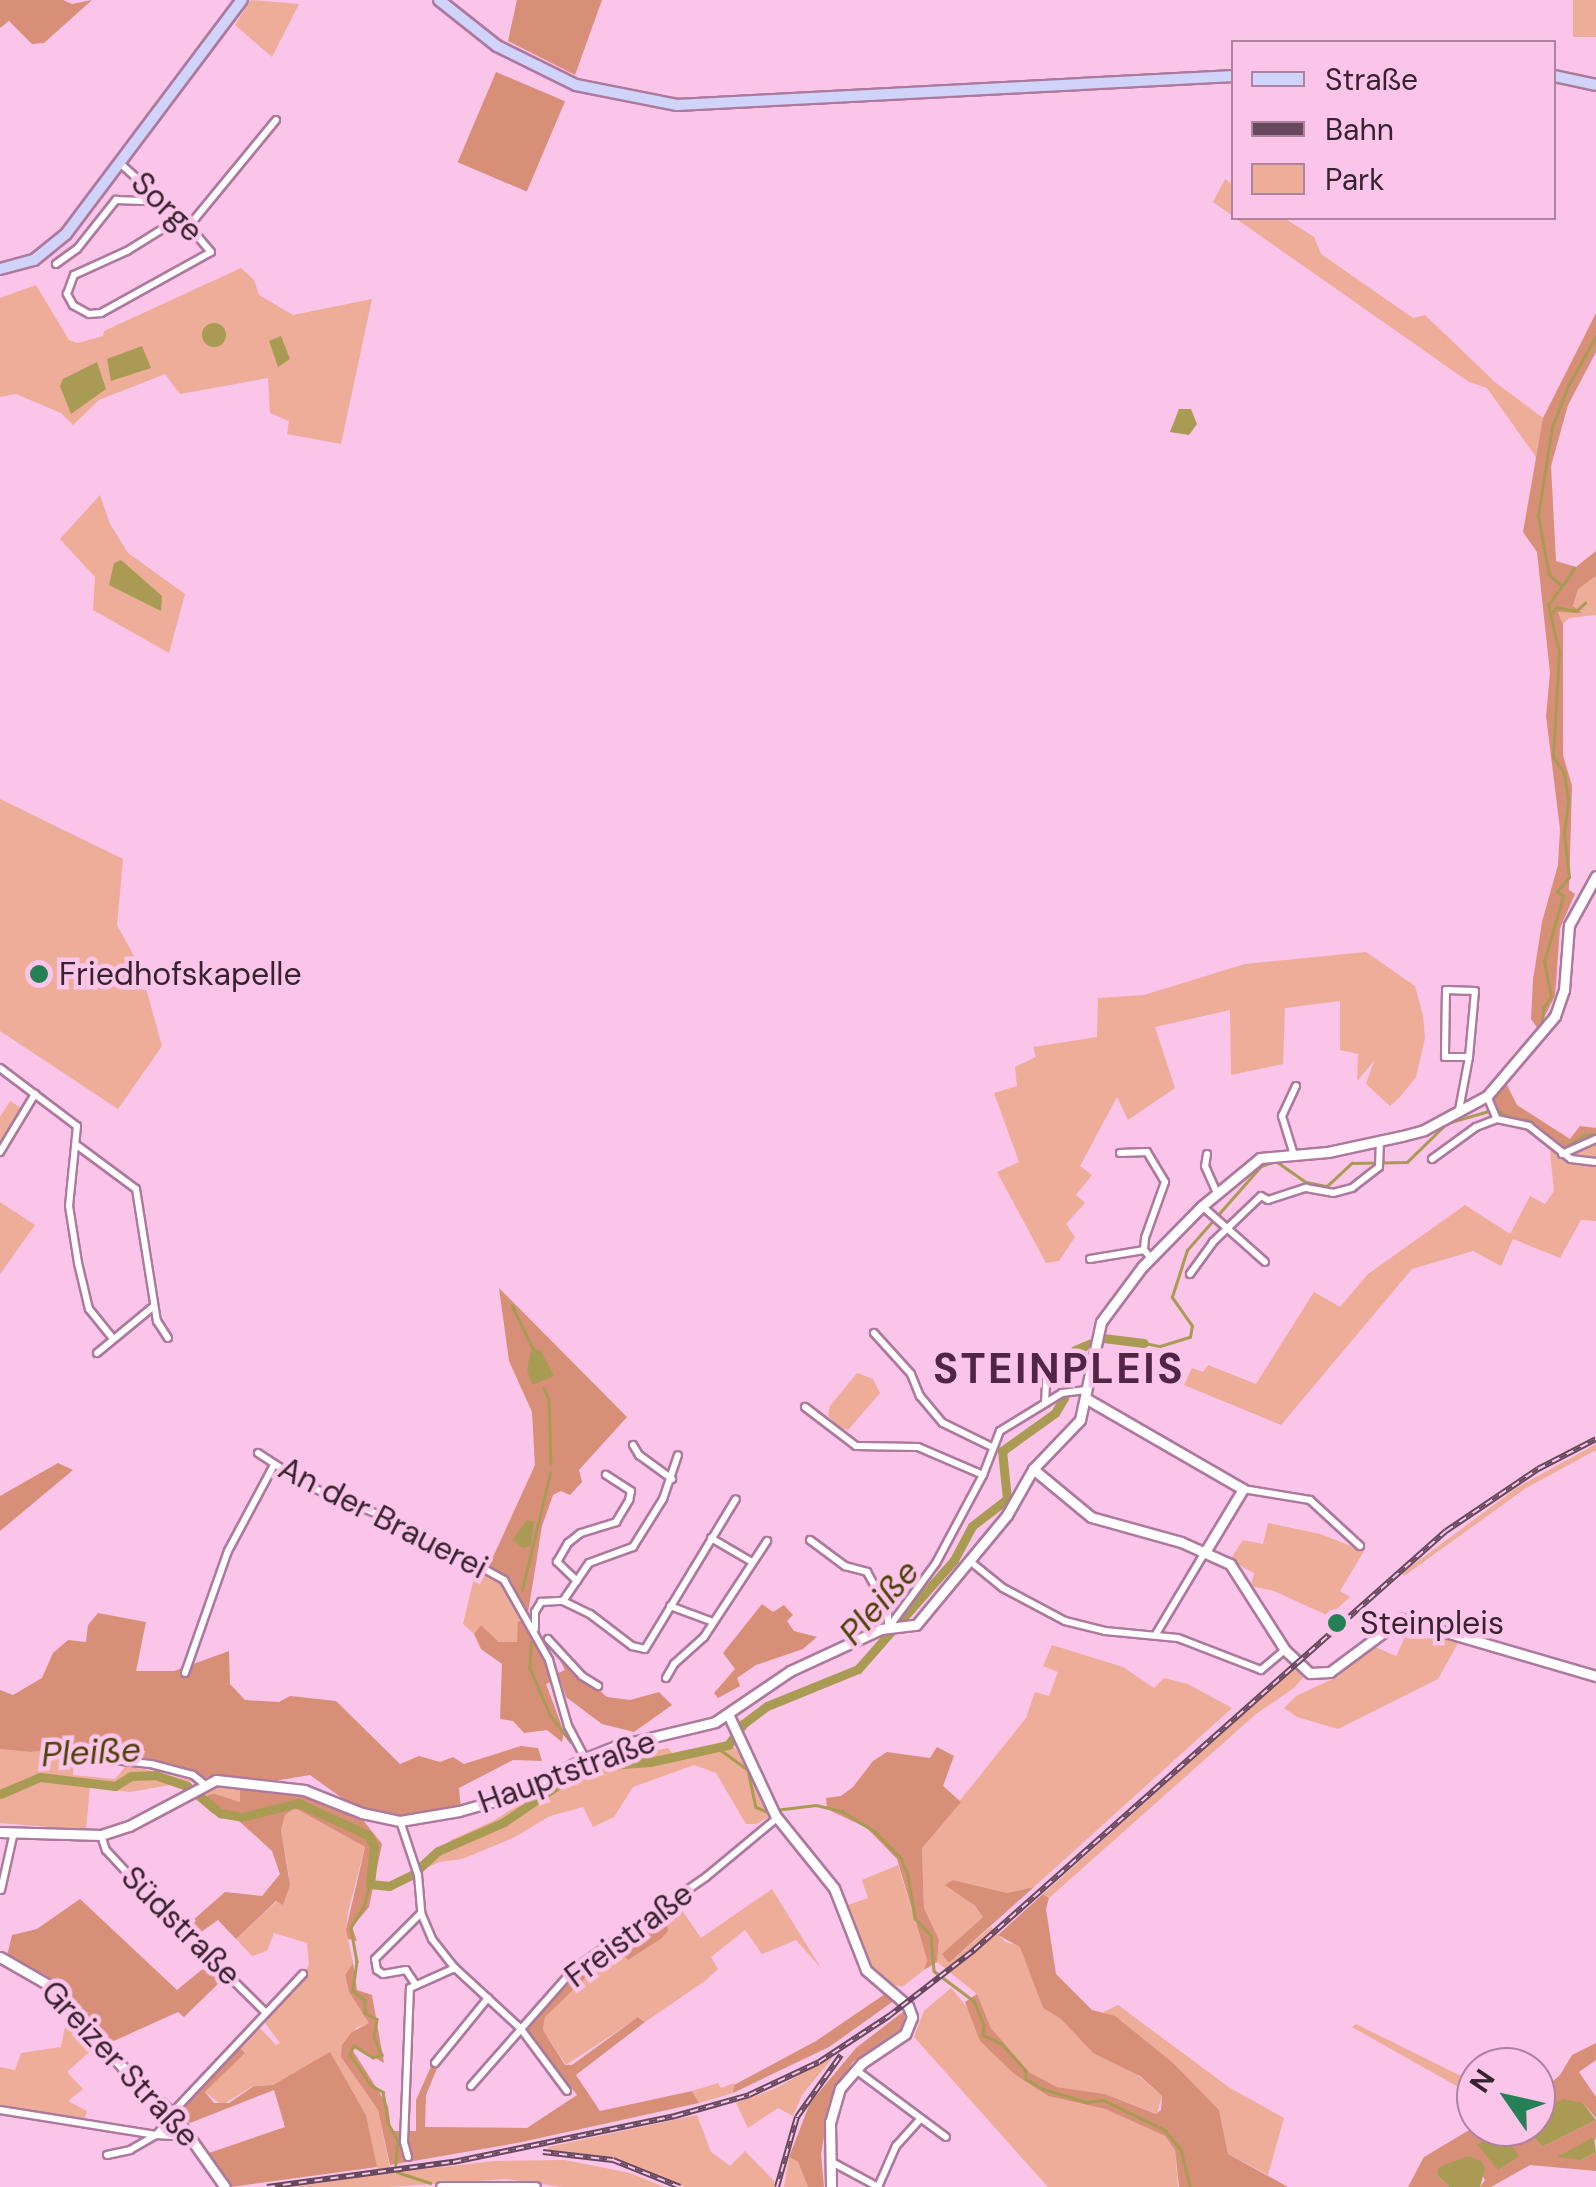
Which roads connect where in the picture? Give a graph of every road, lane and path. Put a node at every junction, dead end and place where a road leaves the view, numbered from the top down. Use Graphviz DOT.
graph roads {
  1 [pos="439,0"];
  2 [pos="240,3"];
  3 [pos="1231,76"];
  4 [pos="1556,76"];
  5 [pos="1596,85"];
  6 [pos="276,120"];
  7 [pos="121,164"];
  8 [pos="157,194"];
  9 [pos="180,218"];
  10 [pos="189,226"];
  11 [pos="56,264"];
  12 [pos="0,269"];
  13 [pos="1596,876"];
  14 [pos="1469,1057"];
  15 [pos="0,1068"];
  16 [pos="1296,1086"];
  17 [pos="35,1094"];
  18 [pos="1489,1100"];
  19 [pos="1460,1111"];
  20 [pos="1496,1120"];
  21 [pos="1596,1139"];
  22 [pos="1380,1141"];
  23 [pos="78,1145"];
  24 [pos="0,1152"];
  25 [pos="1120,1152"];
  26 [pos="1207,1154"];
  27 [pos="1562,1154"];
  28 [pos="1294,1156"];
  29 [pos="1432,1159"];
  30 [pos="1596,1162"];
  31 [pos="1217,1193"];
  32 [pos="1202,1206"];
  33 [pos="1225,1230"];
  34 [pos="1147,1254"];
  35 [pos="1090,1259"];
  36 [pos="1265,1262"];
  37 [pos="1190,1274"];
  38 [pos="154,1306"];
  39 [pos="874,1333"];
  40 [pos="112,1337"];
  41 [pos="168,1338"];
  42 [pos="97,1353"];
  43 [pos="1047,1364"];
  44 [pos="1090,1396"];
  45 [pos="1045,1402"];
  46 [pos="805,1408"];
  47 [pos="633,1446"];
  48 [pos="990,1446"];
  49 [pos="258,1453"];
  50 [pos="678,1456"];
  51 [pos="274,1465"];
  52 [pos="1033,1469"];
  53 [pos="606,1474"];
  54 [pos="983,1475"];
  55 [pos="672,1479"];
  56 [pos="1243,1489"];
  57 [pos="736,1499"];
  58 [pos="711,1538"];
  59 [pos="810,1540"];
  60 [pos="768,1541"];
  61 [pos="1360,1546"];
  62 [pos="1205,1552"];
  63 [pos="752,1562"];
  64 [pos="971,1562"];
  65 [pos="577,1580"];
  66 [pos="564,1601"];
  67 [pos="670,1606"];
  68 [pos="713,1622"];
  69 [pos="894,1628"];
  70 [pos="1156,1634"];
  71 [pos="536,1635"];
  72 [pos="542,1646"];
  73 [pos="1284,1650"];
  74 [pos="185,1673"];
  75 [pos="1596,1676"];
  76 [pos="666,1678"];
  77 [pos="598,1686"];
  78 [pos="728,1714"];
  79 [pos="76,1756"];
  80 [pos="585,1758"];
  81 [pos="200,1785"];
  82 [pos="774,1814"];
  83 [pos="400,1820"];
  84 [pos="14,1831"];
  85 [pos="0,1832"];
  86 [pos="101,1835"];
  87 [pos="1,1890"];
  88 [pos="421,1913"];
  89 [pos="0,1957"];
  90 [pos="455,1968"];
  91 [pos="302,1974"];
  92 [pos="416,1986"];
  93 [pos="488,1998"];
  94 [pos="266,2013"];
  95 [pos="520,2029"];
  96 [pos="436,2063"];
  97 [pos="854,2069"];
  98 [pos="471,2086"];
  99 [pos="567,2090"];
  100 [pos="0,2110"];
  101 [pos="173,2114"];
  102 [pos="920,2119"];
  103 [pos="156,2135"];
  104 [pos="193,2137"];
  105 [pos="946,2137"];
  106 [pos="107,2155"];
  107 [pos="408,2156"];
  108 [pos="829,2160"];
  109 [pos="225,2187"];
  110 [pos="441,2187"];
  111 [pos="535,2187"];
  112 [pos="831,2187"];
  113 [pos="878,2187"];
  1 -- 3 [label="main road"];
  2 -- 7 [label="main road"];
  4 -- 5 [label="main road"];
  6 -- 10 [label="street"];
  7 -- 8 [label="street, Sorge"];
  7 -- 12 [label="main road"];
  8 -- 9 [label="street, Sorge"];
  8 -- 11 [label="street"];
  9 -- 10 [label="street, Sorge"];
  9 -- 10 [label="street, Sorge"];
  13 -- 18 [label="main road, Hauptstraße"];
  14 -- 14 [label="street"];
  14 -- 19 [label="street"];
  15 -- 17 [label="street"];
  16 -- 28 [label="street"];
  17 -- 23 [label="street"];
  17 -- 24 [label="street"];
  18 -- 19 [label="main road, Hauptstraße"];
  18 -- 20 [label="street"];
  19 -- 22 [label="main road, Hauptstraße"];
  20 -- 27 [label="street"];
  20 -- 29 [label="street"];
  21 -- 27 [label="street"];
  22 -- 28 [label="main road, Hauptstraße"];
  22 -- 33 [label="street"];
  23 -- 38 [label="street"];
  23 -- 40 [label="street"];
  25 -- 34 [label="street"];
  26 -- 31 [label="street"];
  27 -- 30 [label="street"];
  28 -- 31 [label="main road, Hauptstraße"];
  31 -- 32 [label="main road, Hauptstraße"];
  32 -- 33 [label="street"];
  32 -- 34 [label="main road, Hauptstraße"];
  33 -- 36 [label="street"];
  33 -- 37 [label="street"];
  34 -- 35 [label="street"];
  34 -- 44 [label="main road, Hauptstraße"];
  38 -- 40 [label="street"];
  38 -- 41 [label="street"];
  39 -- 48 [label="street"];
  40 -- 42 [label="street"];
  43 -- 45 [label="street"];
  44 -- 45 [label="street"];
  44 -- 52 [label="main road, Hauptstraße"];
  44 -- 56 [label="main road"];
  45 -- 48 [label="street"];
  46 -- 54 [label="street"];
  47 -- 55 [label="street"];
  48 -- 54 [label="street"];
  49 -- 51 [label="street, An der Brauerei"];
  50 -- 55 [label="street"];
  51 -- 71 [label="street, An der Brauerei"];
  51 -- 74 [label="street"];
  52 -- 62 [label="main road"];
  52 -- 64 [label="main road, Hauptstraße"];
  53 -- 65 [label="street"];
  54 -- 69 [label="street"];
  55 -- 65 [label="street"];
  56 -- 61 [label="street"];
  56 -- 62 [label="main road"];
  57 -- 58 [label="street"];
  58 -- 63 [label="street"];
  58 -- 67 [label="street"];
  59 -- 69 [label="street"];
  60 -- 63 [label="street"];
  62 -- 70 [label="street"];
  62 -- 73 [label="main road"];
  63 -- 68 [label="street"];
  64 -- 69 [label="main road, Hauptstraße"];
  64 -- 70 [label="street"];
  65 -- 66 [label="street"];
  66 -- 67 [label="street"];
  66 -- 71 [label="street"];
  67 -- 68 [label="street"];
  68 -- 76 [label="street"];
  69 -- 78 [label="main road, Hauptstraße"];
  70 -- 73 [label="street"];
  71 -- 72 [label="street, An der Brauerei"];
  72 -- 77 [label="street"];
  72 -- 80 [label="street, An der Brauerei"];
  73 -- 75 [label="main road"];
  78 -- 80 [label="main road, Hauptstraße"];
  78 -- 82 [label="main road"];
  79 -- 81 [label="street"];
  80 -- 83 [label="main road, Hauptstraße"];
  81 -- 83 [label="main road, Hauptstraße"];
  81 -- 86 [label="main road, Hauptstraße"];
  82 -- 95 [label="street, Freistraße"];
  82 -- 97 [label="main road"];
  83 -- 88 [label="street"];
  84 -- 85 [label="main road, Hauptstraße"];
  84 -- 86 [label="main road, Hauptstraße"];
  84 -- 87 [label="street"];
  86 -- 94 [label="street, Südstraße"];
  88 -- 90 [label="street"];
  88 -- 92 [label="street"];
  89 -- 101 [label="main road, Greizer Straße"];
  90 -- 92 [label="street"];
  90 -- 93 [label="street"];
  91 -- 94 [label="street, Südstraße"];
  92 -- 107 [label="street"];
  93 -- 95 [label="street"];
  93 -- 96 [label="street"];
  94 -- 101 [label="street, Südstraße"];
  95 -- 98 [label="street, Freistraße"];
  95 -- 99 [label="street"];
  97 -- 102 [label="street"];
  97 -- 108 [label="main road"];
  100 -- 103 [label="street"];
  101 -- 103 [label="street, Südstraße"];
  101 -- 104 [label="main road, Greizer Straße"];
  102 -- 105 [label="street"];
  102 -- 113 [label="street"];
  103 -- 104 [label="street"];
  103 -- 106 [label="street"];
  104 -- 109 [label="main road, Greizer Straße"];
  108 -- 112 [label="main road"];
  108 -- 113 [label="street"];
  110 -- 111 [label="main road"];
}
